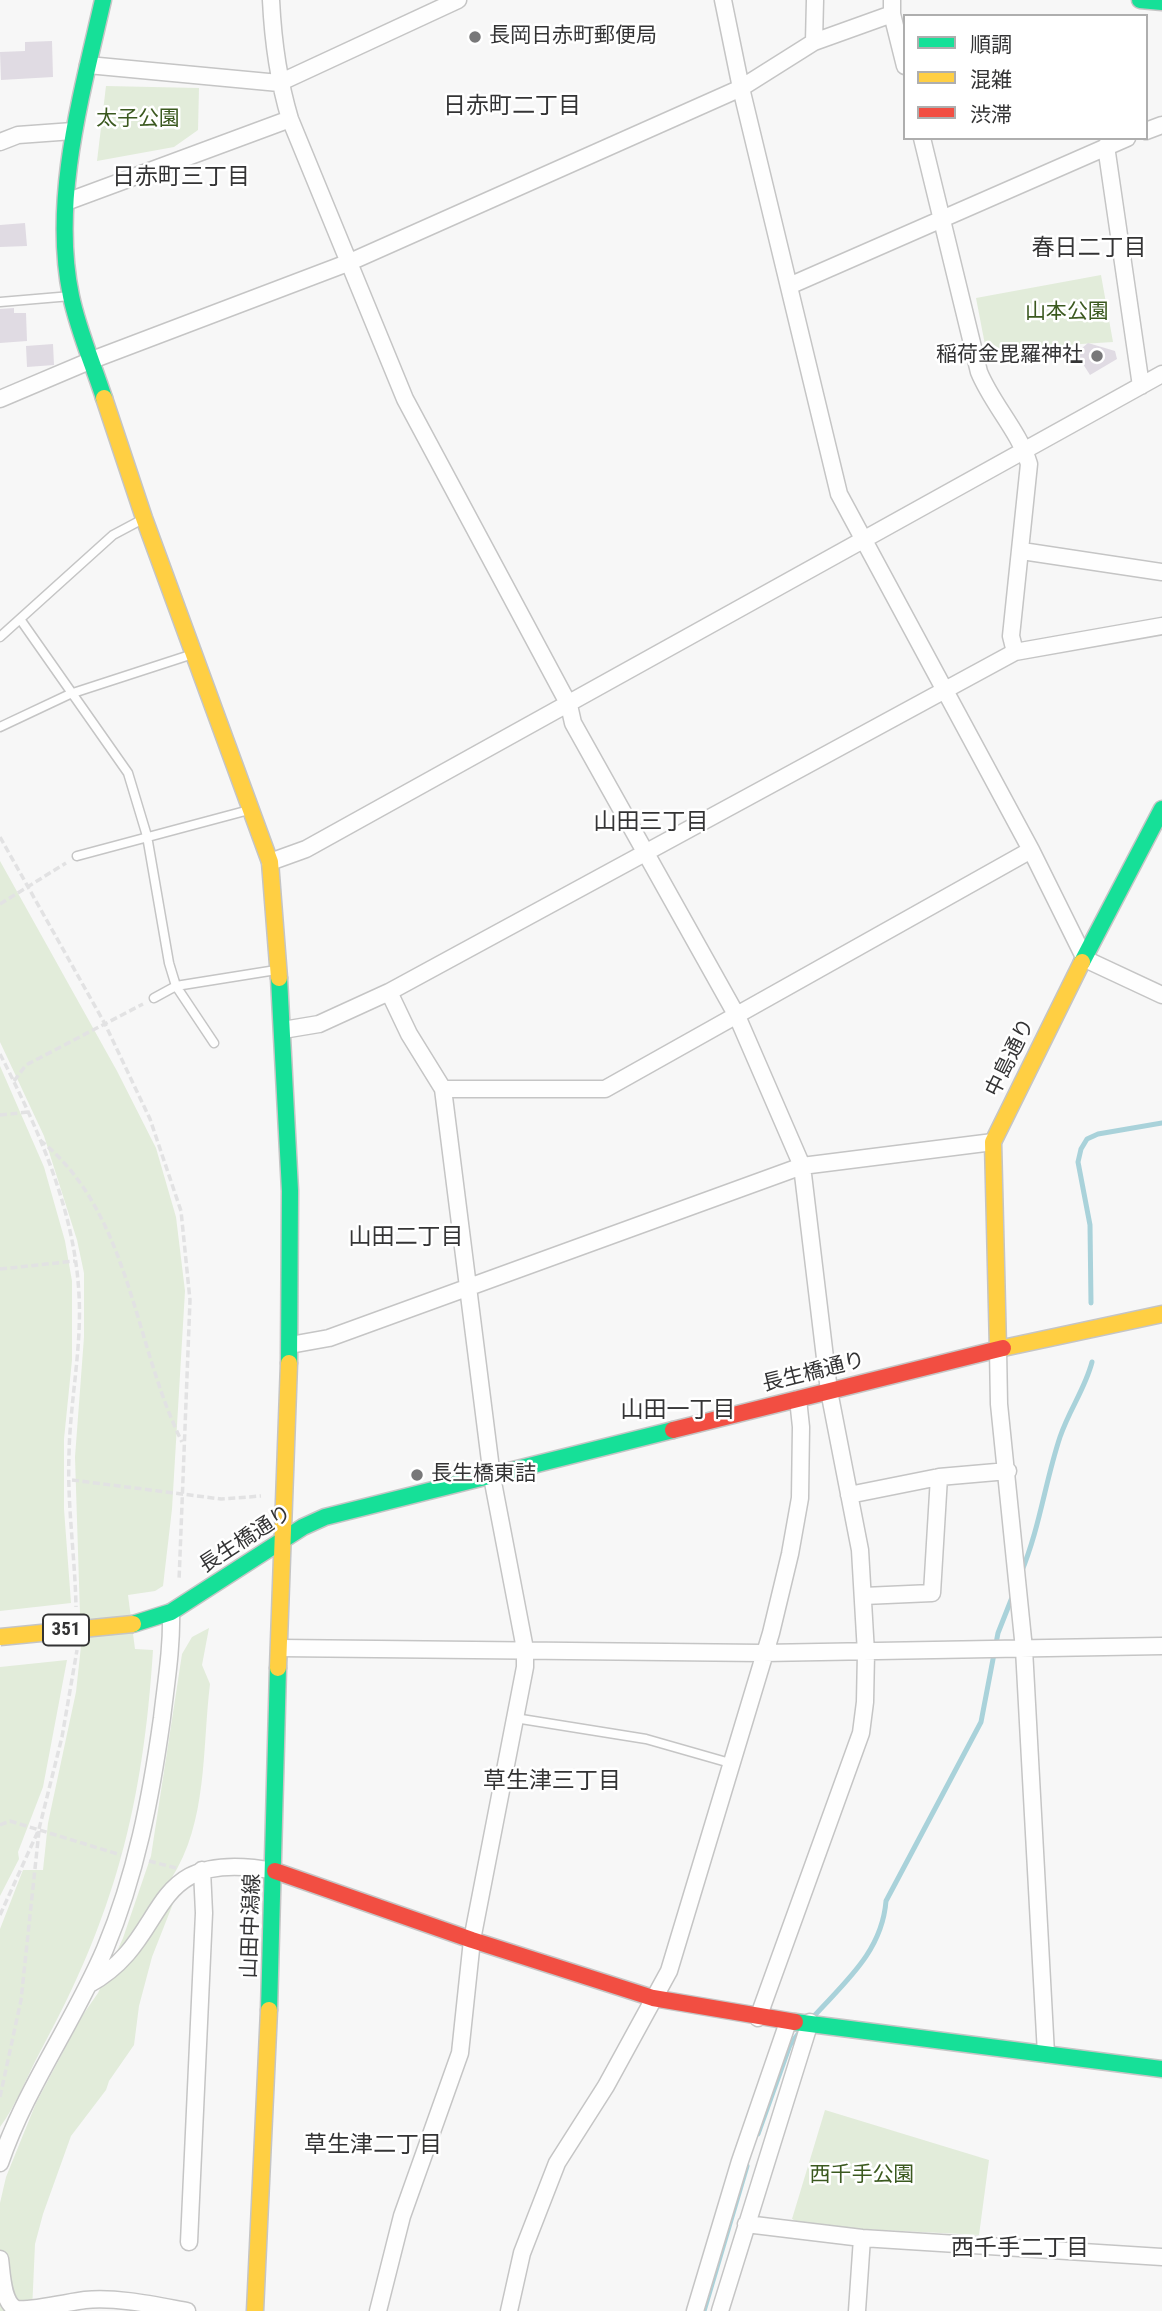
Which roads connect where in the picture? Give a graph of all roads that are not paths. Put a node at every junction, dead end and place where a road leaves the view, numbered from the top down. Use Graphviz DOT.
graph roads {
  1 [pos="103,0"];
  2 [pos="271,0"];
  3 [pos="458,0"];
  4 [pos="723,0"];
  5 [pos="815,0"];
  6 [pos="1140,0"];
  7 [pos="1162,2"];
  8 [pos="892,7"];
  9 [pos="814,42"];
  10 [pos="903,57"];
  11 [pos="88,65"];
  12 [pos="279,83"];
  13 [pos="741,88"];
  14 [pos="290,119"];
  15 [pos="73,131"];
  16 [pos="922,140"];
  17 [pos="1121,140"];
  18 [pos="0,142"];
  19 [pos="1106,146"];
  20 [pos="66,202"];
  21 [pos="942,219"];
  22 [pos="350,262"];
  23 [pos="789,286"];
  24 [pos="71,296"];
  25 [pos="0,302"];
  26 [pos="92,359"];
  27 [pos="1162,374"];
  28 [pos="1141,386"];
  29 [pos="0,398"];
  30 [pos="1024,450"];
  31 [pos="144,518"];
  32 [pos="865,539"];
  33 [pos="1022,551"];
  34 [pos="1162,572"];
  35 [pos="20,619"];
  36 [pos="1162,626"];
  37 [pos="0,637"];
  38 [pos="1015,652"];
  39 [pos="195,653"];
  40 [pos="945,690"];
  41 [pos="70,694"];
  42 [pos="569,705"];
  43 [pos="0,727"];
  44 [pos="1162,809"];
  45 [pos="249,810"];
  46 [pos="147,836"];
  47 [pos="1031,849"];
  48 [pos="646,854"];
  49 [pos="77,856"];
  50 [pos="270,862"];
  51 [pos="1085,960"];
  52 [pos="276,970"];
  53 [pos="176,986"];
  54 [pos="390,992"];
  55 [pos="1162,995"];
  56 [pos="154,998"];
  57 [pos="737,1016"];
  58 [pos="284,1030"];
  59 [pos="214,1043"];
  60 [pos="443,1089"];
  61 [pos="993,1142"];
  62 [pos="802,1166"];
  63 [pos="466,1286"];
  64 [pos="1162,1314"];
  65 [pos="290,1345"];
  66 [pos="998,1349"];
  67 [pos="828,1391"];
  68 [pos="798,1399"];
  69 [pos="1008,1471"];
  70 [pos="492,1477"];
  71 [pos="939,1477"];
  72 [pos="849,1495"];
  73 [pos="283,1543"];
  74 [pos="864,1596"];
  75 [pos="171,1612"];
  76 [pos="0,1637"];
  77 [pos="1162,1646"];
  78 [pos="280,1648"];
  79 [pos="1024,1648"];
  80 [pos="525,1649"];
  81 [pos="763,1653"];
  82 [pos="866,1653"];
  83 [pos="515,1718"];
  84 [pos="730,1763"];
  85 [pos="202,1870"];
  86 [pos="275,1871"];
  87 [pos="472,1940"];
  88 [pos="88,1985"];
  89 [pos="653,1998"];
  90 [pos="758,2018"];
  91 [pos="788,2022"];
  92 [pos="810,2022"];
  93 [pos="1046,2054"];
  94 [pos="1162,2069"];
  95 [pos="0,2162"];
  96 [pos="746,2224"];
  97 [pos="862,2238"];
  98 [pos="189,2242"];
  99 [pos="1162,2257"];
  100 [pos="0,2259"];
  101 [pos="187,2311"];
  102 [pos="255,2311"];
  103 [pos="378,2311"];
  104 [pos="509,2311"];
  105 [pos="695,2311"];
  106 [pos="720,2311"];
  107 [pos="857,2311"];
  1 -- 11 [label="main road, 山田中潟線"];
  2 -- 12 [label="street"];
  3 -- 12 [label="street"];
  4 -- 13 [label="street"];
  5 -- 9 [label="street"];
  6 -- 7 [label="main road"];
  8 -- 9 [label="street"];
  8 -- 10 [label="street"];
  9 -- 13 [label="street"];
  11 -- 12 [label="street"];
  11 -- 15 [label="main road, 山田中潟線"];
  12 -- 14 [label="street"];
  13 -- 22 [label="street"];
  13 -- 23 [label="street"];
  14 -- 20 [label="street"];
  14 -- 22 [label="street"];
  15 -- 18 [label="street"];
  15 -- 20 [label="main road, 山田中潟線"];
  16 -- 21 [label="street"];
  17 -- 19 [label="street"];
  19 -- 21 [label="street"];
  19 -- 28 [label="street"];
  20 -- 24 [label="main road, 山田中潟線"];
  21 -- 23 [label="street"];
  21 -- 30 [label="street"];
  22 -- 26 [label="street"];
  22 -- 42 [label="street"];
  23 -- 32 [label="street"];
  24 -- 25 [label="lane"];
  24 -- 26 [label="main road, 山田中潟線"];
  26 -- 29 [label="street"];
  26 -- 31 [label="main road, 山田中潟線"];
  27 -- 28 [label="street"];
  28 -- 30 [label="street"];
  30 -- 32 [label="street"];
  30 -- 33 [label="street"];
  31 -- 35 [label="lane"];
  31 -- 39 [label="main road, 山田中潟線"];
  32 -- 40 [label="street"];
  32 -- 42 [label="street"];
  33 -- 34 [label="street"];
  33 -- 38 [label="street"];
  35 -- 37 [label="lane"];
  35 -- 41 [label="lane"];
  36 -- 38 [label="street"];
  38 -- 40 [label="street"];
  39 -- 41 [label="lane"];
  39 -- 45 [label="main road, 山田中潟線"];
  40 -- 47 [label="street"];
  40 -- 48 [label="street"];
  41 -- 43 [label="lane"];
  41 -- 46 [label="lane"];
  42 -- 48 [label="street"];
  42 -- 50 [label="street"];
  44 -- 51 [label="main road, 中島通り"];
  45 -- 46 [label="lane"];
  45 -- 50 [label="main road, 山田中潟線"];
  46 -- 49 [label="lane"];
  46 -- 53 [label="lane"];
  47 -- 51 [label="street"];
  47 -- 57 [label="street"];
  48 -- 54 [label="street"];
  48 -- 57 [label="street"];
  50 -- 52 [label="main road, 山田中潟線"];
  51 -- 55 [label="street"];
  51 -- 61 [label="main road, 中島通り"];
  52 -- 53 [label="lane"];
  52 -- 58 [label="main road, 山田中潟線"];
  53 -- 56 [label="lane"];
  53 -- 59 [label="lane"];
  54 -- 58 [label="street"];
  54 -- 60 [label="street"];
  57 -- 60 [label="street"];
  57 -- 62 [label="street"];
  58 -- 65 [label="main road, 山田中潟線"];
  60 -- 63 [label="street"];
  61 -- 62 [label="street"];
  61 -- 66 [label="main road, 中島通り"];
  62 -- 63 [label="street"];
  62 -- 67 [label="street"];
  63 -- 65 [label="street"];
  63 -- 70 [label="street"];
  64 -- 66 [label="main road, 長生橋通り / 351"];
  65 -- 73 [label="main road, 山田中潟線"];
  66 -- 67 [label="main road, 長生橋通り / 351"];
  66 -- 69 [label="street"];
  67 -- 68 [label="main road, 長生橋通り / 351"];
  67 -- 72 [label="street"];
  68 -- 70 [label="main road, 長生橋通り / 351"];
  68 -- 81 [label="street"];
  69 -- 71 [label="street"];
  69 -- 79 [label="street"];
  70 -- 73 [label="main road, 長生橋通り / 351"];
  70 -- 80 [label="street"];
  71 -- 72 [label="street"];
  71 -- 74 [label="street"];
  72 -- 74 [label="street"];
  73 -- 75 [label="main road, 長生橋通り / 351"];
  73 -- 78 [label="main road, 山田中潟線"];
  74 -- 82 [label="street"];
  75 -- 76 [label="main road, 長生橋通り / 351, bridge"];
  75 -- 88 [label="street"];
  77 -- 79 [label="street"];
  78 -- 80 [label="street"];
  78 -- 86 [label="main road, 山田中潟線"];
  79 -- 82 [label="street"];
  79 -- 93 [label="street"];
  80 -- 81 [label="street"];
  80 -- 83 [label="street"];
  81 -- 82 [label="street"];
  81 -- 84 [label="street"];
  82 -- 90 [label="street"];
  83 -- 84 [label="lane"];
  83 -- 87 [label="street"];
  84 -- 89 [label="street"];
  85 -- 86 [label="street"];
  85 -- 88 [label="street"];
  85 -- 98 [label="street"];
  86 -- 87 [label="main road"];
  86 -- 102 [label="main road, 山田中潟線"];
  87 -- 89 [label="main road"];
  87 -- 103 [label="street"];
  88 -- 95 [label="street"];
  89 -- 90 [label="main road"];
  89 -- 104 [label="street"];
  90 -- 91 [label="main road"];
  91 -- 92 [label="main road"];
  91 -- 105 [label="street"];
  92 -- 93 [label="main road"];
  92 -- 96 [label="street"];
  93 -- 94 [label="main road"];
  96 -- 97 [label="street"];
  96 -- 106 [label="street"];
  97 -- 99 [label="street"];
  97 -- 107 [label="street"];
  100 -- 101 [label="street"];
}
